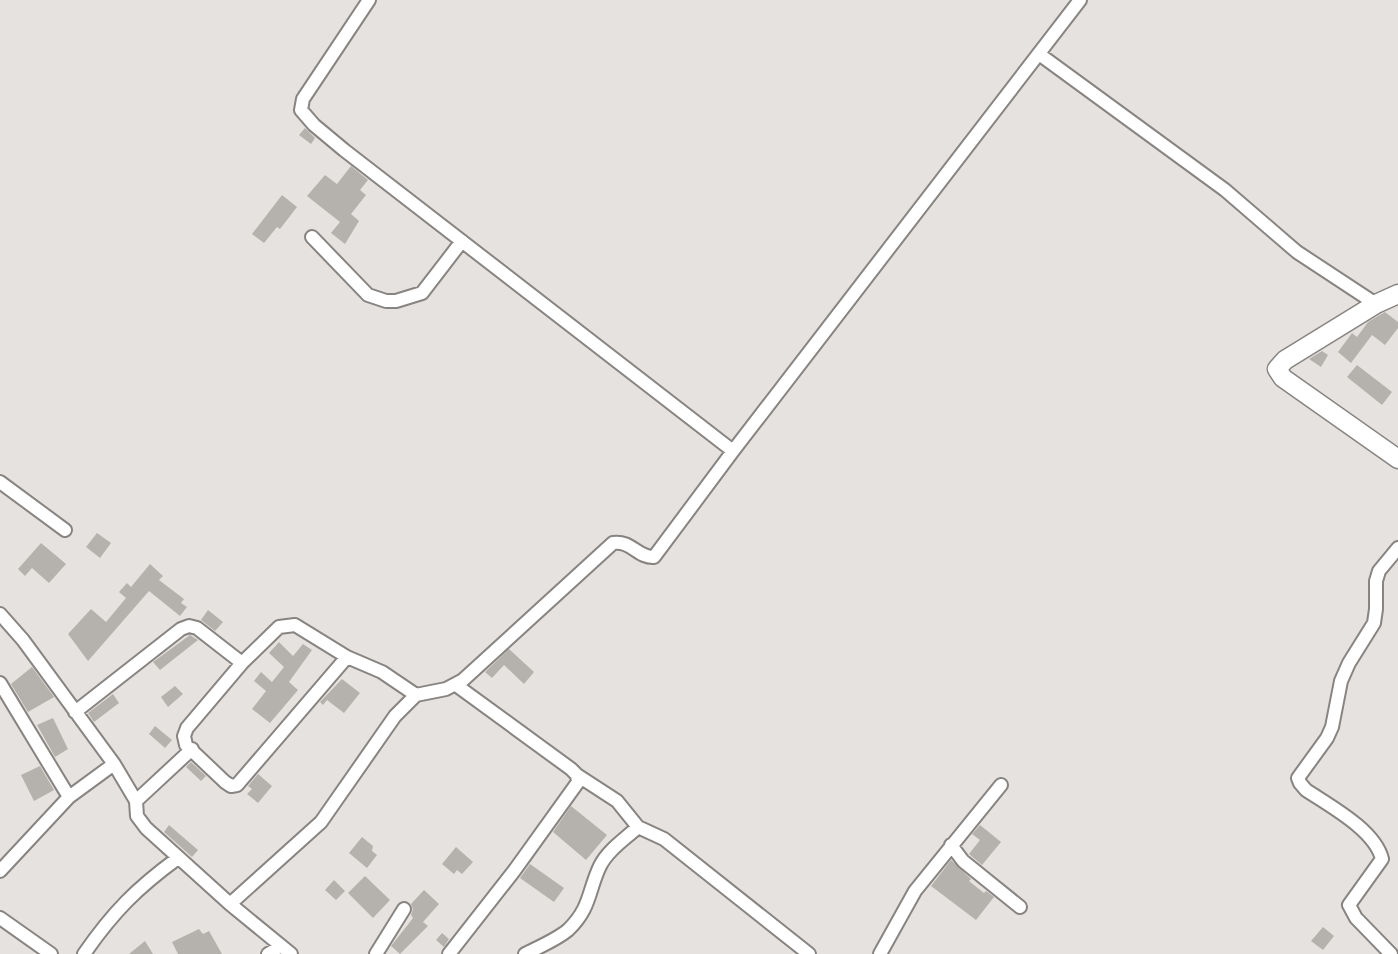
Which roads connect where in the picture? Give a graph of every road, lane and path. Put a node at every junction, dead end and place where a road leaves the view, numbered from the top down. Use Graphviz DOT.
graph roads {
  1 [pos="369,0"];
  2 [pos="1080,0"];
  3 [pos="1039,54"];
  4 [pos="312,237"];
  5 [pos="462,241"];
  6 [pos="1398,294"];
  7 [pos="1376,303"];
  8 [pos="733,451"];
  9 [pos="1398,459"];
  10 [pos="0,482"];
  11 [pos="65,530"];
  12 [pos="1398,548"];
  13 [pos="0,614"];
  14 [pos="346,657"];
  15 [pos="242,663"];
  16 [pos="0,683"];
  17 [pos="456,685"];
  18 [pos="416,695"];
  19 [pos="75,712"];
  20 [pos="192,749"];
  21 [pos="114,764"];
  22 [pos="577,775"];
  23 [pos="1001,785"];
  24 [pos="69,797"];
  25 [pos="136,802"];
  26 [pos="638,827"];
  27 [pos="951,845"];
  28 [pos="178,858"];
  29 [pos="0,871"];
  30 [pos="230,904"];
  31 [pos="1020,907"];
  32 [pos="404,909"];
  33 [pos="0,918"];
  34 [pos="286,950"];
  35 [pos="382,952"];
  36 [pos="51,954"];
  37 [pos="84,954"];
  38 [pos="268,954"];
  39 [pos="449,954"];
  40 [pos="525,954"];
  41 [pos="809,954"];
  42 [pos="880,954"];
  43 [pos="1391,954"];
  1 -- 5 [label="street"];
  2 -- 3 [label="street"];
  3 -- 7 [label="street"];
  3 -- 8 [label="street"];
  4 -- 5 [label="street"];
  5 -- 8 [label="street"];
  6 -- 7 [label="main road"];
  7 -- 9 [label="main road"];
  8 -- 17 [label="street"];
  10 -- 11 [label="street"];
  12 -- 43 [label="street"];
  13 -- 19 [label="street"];
  14 -- 15 [label="street"];
  14 -- 18 [label="street"];
  14 -- 20 [label="street"];
  15 -- 19 [label="street"];
  15 -- 20 [label="street"];
  16 -- 24 [label="street"];
  17 -- 18 [label="street"];
  17 -- 22 [label="street"];
  18 -- 30 [label="street"];
  19 -- 21 [label="street"];
  20 -- 25 [label="street"];
  21 -- 24 [label="street"];
  21 -- 25 [label="street"];
  22 -- 26 [label="street"];
  22 -- 39 [label="street"];
  23 -- 27 [label="street"];
  24 -- 29 [label="street"];
  25 -- 28 [label="street"];
  26 -- 40 [label="street"];
  26 -- 41 [label="street"];
  27 -- 31 [label="street"];
  27 -- 42 [label="street"];
  28 -- 30 [label="street"];
  28 -- 37 [label="street"];
  30 -- 34 [label="street"];
  32 -- 35 [label="street"];
  33 -- 36 [label="street"];
  34 -- 38 [label="street"];
}
